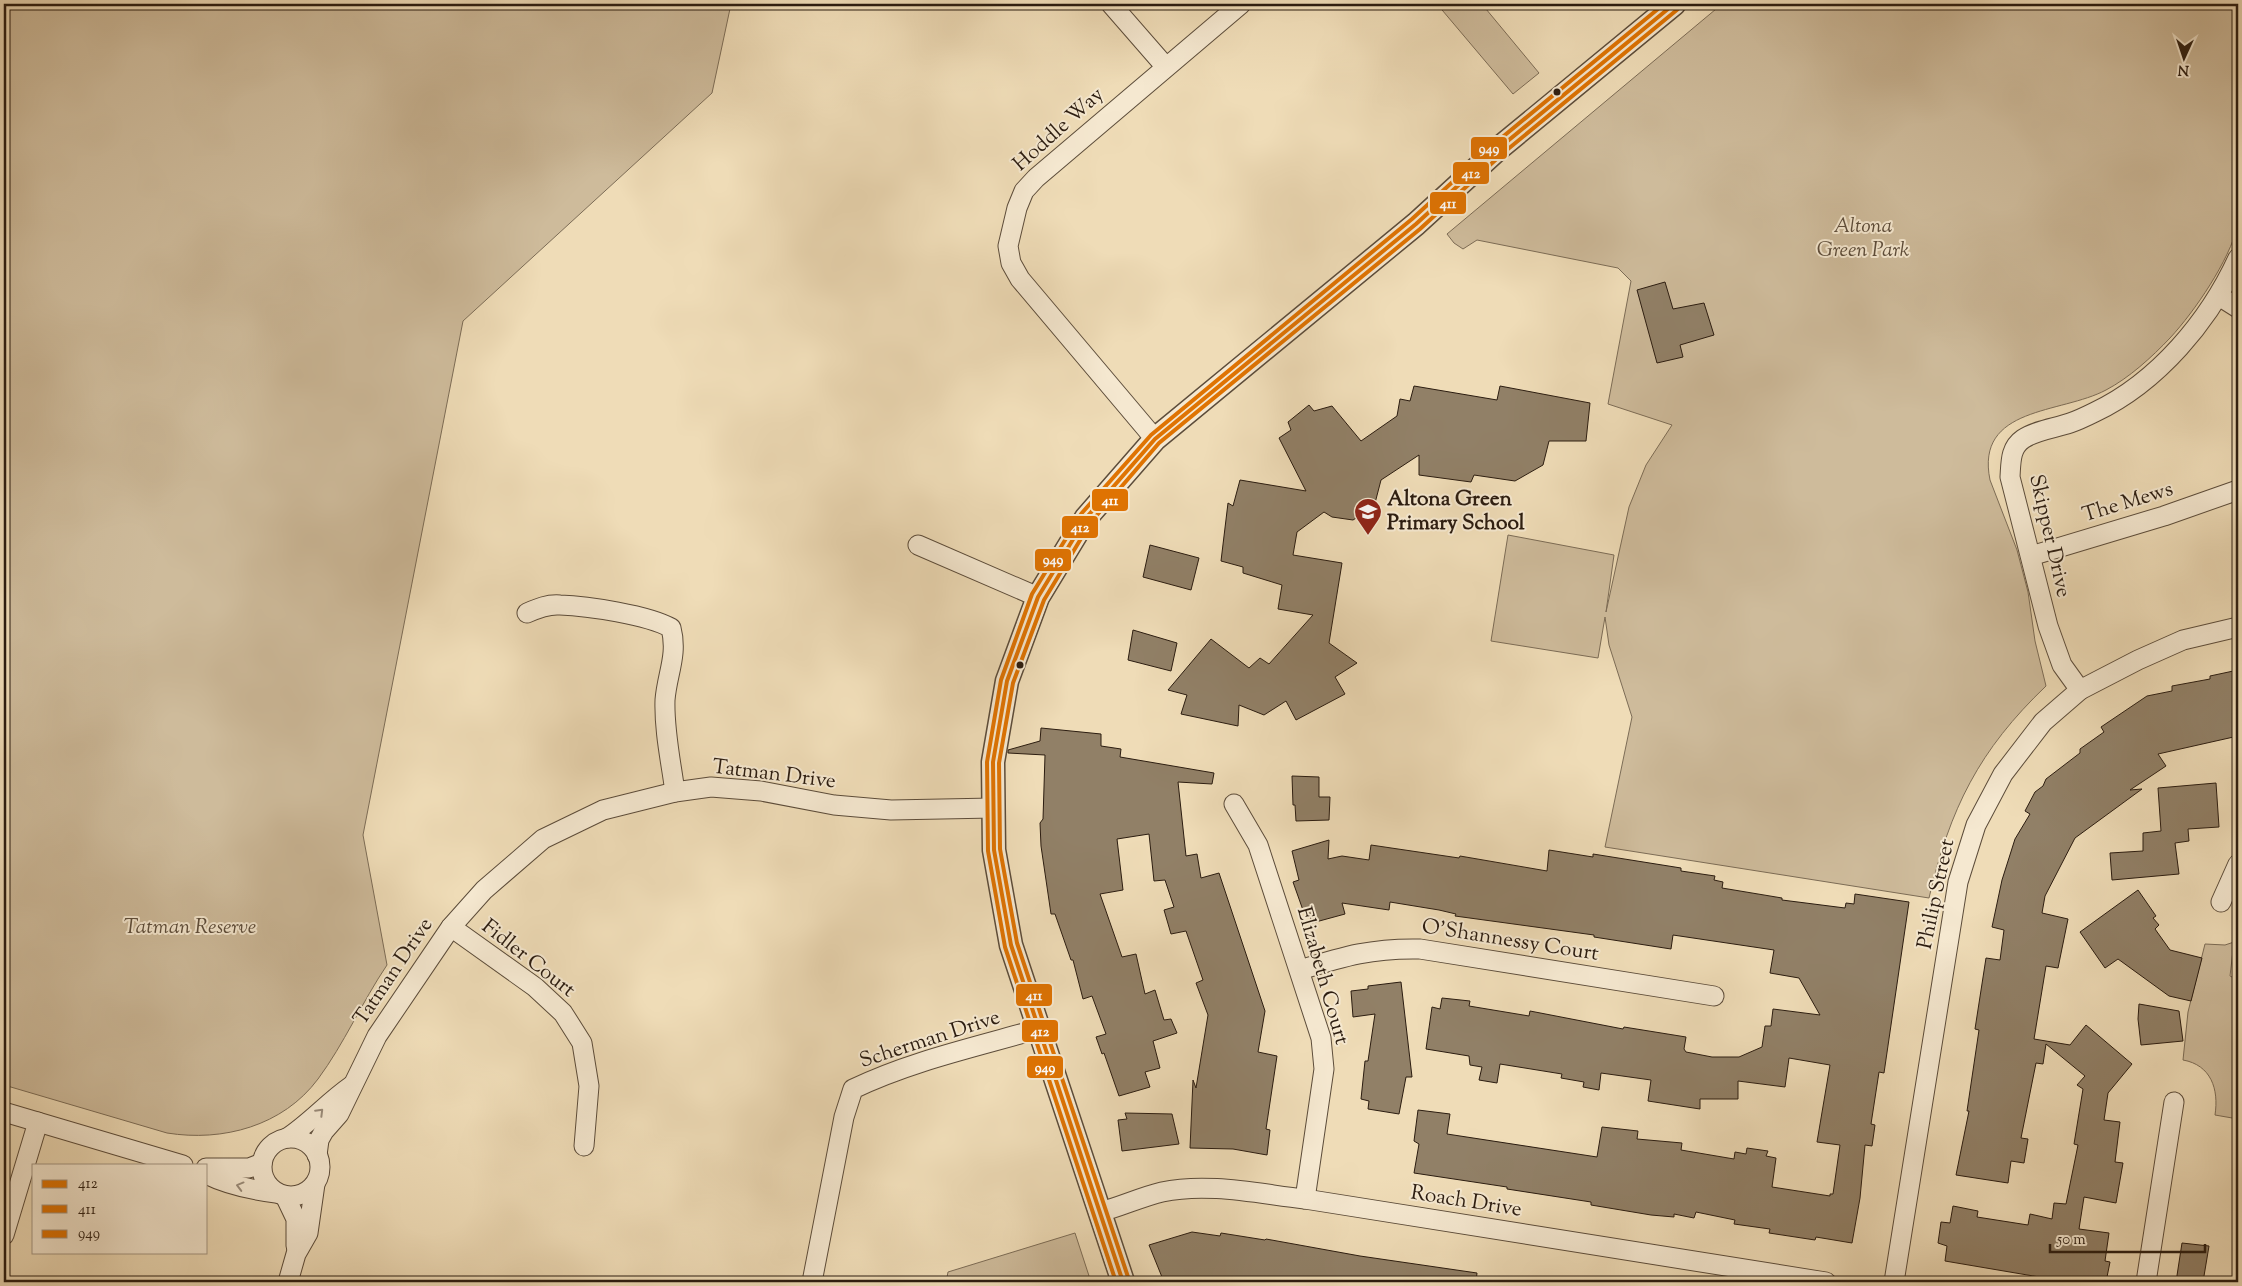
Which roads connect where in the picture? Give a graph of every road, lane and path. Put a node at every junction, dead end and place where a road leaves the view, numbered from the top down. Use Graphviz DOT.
graph roads {
  1 [pos="1111,4"];
  2 [pos="1241,4"];
  3 [pos="1674,4"];
  4 [pos="1165,66"];
  5 [pos="2238,258"];
  6 [pos="2218,296"];
  7 [pos="2238,308"];
  8 [pos="1155,440"];
  9 [pos="2238,490"];
  10 [pos="918,545"];
  11 [pos="2031,556"];
  12 [pos="1038,597"];
  13 [pos="527,613"];
  14 [pos="2238,627"];
  15 [pos="2080,690"];
  16 [pos="675,792"];
  17 [pos="1234,804"];
  18 [pos="993,808"];
  19 [pos="2238,864"];
  20 [pos="2220,902"];
  21 [pos="451,927"];
  22 [pos="1300,970"];
  23 [pos="1714,996"];
  24 [pos="1038,1029"];
  25 [pos="352,1085"];
  26 [pos="2174,1102"];
  27 [pos="4,1112"];
  28 [pos="38,1122"];
  29 [pos="287,1138"];
  30 [pos="584,1146"];
  31 [pos="317,1155"];
  32 [pos="262,1162"];
  33 [pos="180,1164"];
  34 [pos="208,1168"];
  35 [pos="208,1175"];
  36 [pos="315,1184"];
  37 [pos="281,1195"];
  38 [pos="1305,1199"];
  39 [pos="1100,1212"];
  40 [pos="4,1235"];
  41 [pos="296,1254"];
  42 [pos="1782,1279"];
  43 [pos="288,1282"];
  44 [pos="812,1282"];
  45 [pos="1124,1282"];
  46 [pos="1826,1282"];
  47 [pos="1894,1282"];
  48 [pos="2146,1282"];
  1 -- 4 [label="street"];
  2 -- 4 [label="street, Hoddle Way"];
  3 -- 8 [label="street"];
  4 -- 8 [label="street, Hoddle Way"];
  5 -- 6 [label="street, Skipper Drive"];
  6 -- 7 [label="street"];
  6 -- 11 [label="street, Skipper Drive"];
  8 -- 12 [label="street"];
  9 -- 11 [label="street, The Mews"];
  10 -- 12 [label="street"];
  11 -- 15 [label="street, Skipper Drive"];
  12 -- 18 [label="street"];
  13 -- 16 [label="street"];
  14 -- 15 [label="street, Philip Street"];
  15 -- 47 [label="street, Philip Street"];
  16 -- 18 [label="street, Tatman Drive"];
  16 -- 21 [label="street, Tatman Drive"];
  17 -- 22 [label="street, Elizabeth Court"];
  18 -- 24 [label="street"];
  19 -- 20 [label="street"];
  21 -- 25 [label="street, Tatman Drive"];
  21 -- 30 [label="street, Fidler Court"];
  22 -- 23 [label="street, O'Shannessy Court"];
  22 -- 38 [label="street, Elizabeth Court"];
  24 -- 39 [label="street"];
  24 -- 44 [label="street, Scherman Drive"];
  29 -- 25 [label="street, Tatman Drive, one-way"];
  25 -- 31 [label="street, Tatman Drive"];
  26 -- 48 [label="street"];
  27 -- 28 [label="street"];
  28 -- 33 [label="street"];
  28 -- 40 [label="street"];
  29 -- 31 [label="street"];
  29 -- 32 [label="street"];
  31 -- 36 [label="street"];
  32 -- 34 [label="street"];
  32 -- 37 [label="street"];
  37 -- 35 [label="street, one-way"];
  36 -- 37 [label="street"];
  36 -- 41 [label="street"];
  37 -- 41 [label="street"];
  38 -- 39 [label="street, Roach Drive"];
  38 -- 42 [label="street, Roach Drive"];
  39 -- 45 [label="street"];
  41 -- 43 [label="street"];
  42 -- 46 [label="street, Roach Drive"];
}
